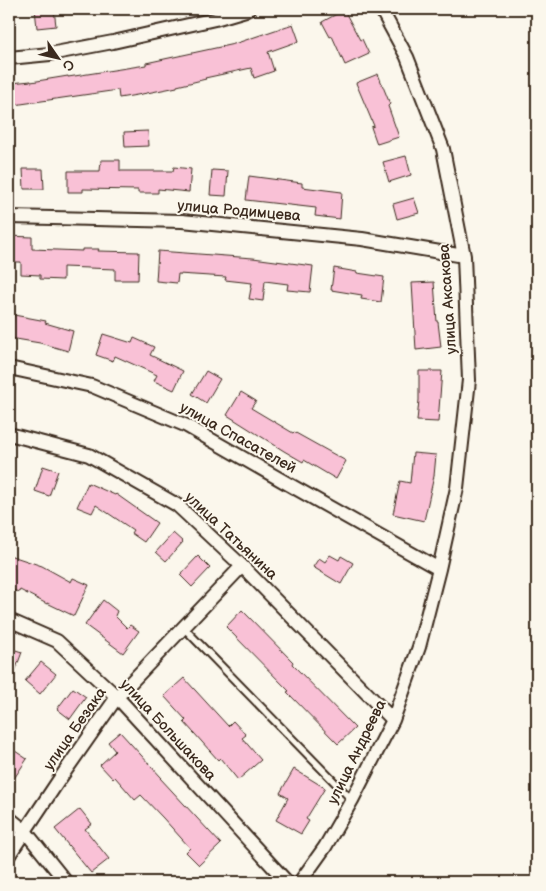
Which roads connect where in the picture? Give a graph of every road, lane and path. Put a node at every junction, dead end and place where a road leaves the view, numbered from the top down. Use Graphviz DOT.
graph roads {
  1 [pos="249,9"];
  2 [pos="381,9"];
  3 [pos="9,58"];
  4 [pos="9,217"];
  5 [pos="464,256"];
  6 [pos="9,368"];
  7 [pos="9,434"];
  8 [pos="242,566"];
  9 [pos="439,569"];
  10 [pos="9,620"];
  11 [pos="183,627"];
  12 [pos="117,697"];
  13 [pos="393,720"];
  14 [pos="352,800"];
  15 [pos="9,818"];
  16 [pos="25,831"];
  17 [pos="9,855"];
  18 [pos="66,882"];
  19 [pos="287,882"];
  20 [pos="300,882"];
  1 -- 3 [label="street"];
  2 -- 5 [label="street, улица Аксакова"];
  4 -- 5 [label="street, улица Родимцева"];
  5 -- 9 [label="street, улица Аксакова"];
  6 -- 9 [label="street, улица Спасателей"];
  7 -- 8 [label="street, улица Татьянина"];
  8 -- 11 [label="street, улица Безака"];
  8 -- 13 [label="street, улица Татьянина"];
  9 -- 13 [label="street, улица Андреева"];
  10 -- 12 [label="street, улица Большакова"];
  11 -- 12 [label="street, улица Безака"];
  11 -- 14 [label="lane"];
  12 -- 16 [label="street, улица Безака"];
  12 -- 19 [label="street, улица Большакова"];
  13 -- 14 [label="street, улица Андреева"];
  14 -- 20 [label="street, улица Андреева"];
  15 -- 16 [label="street"];
  16 -- 17 [label="street, улица Безака"];
  16 -- 18 [label="street"];
}
